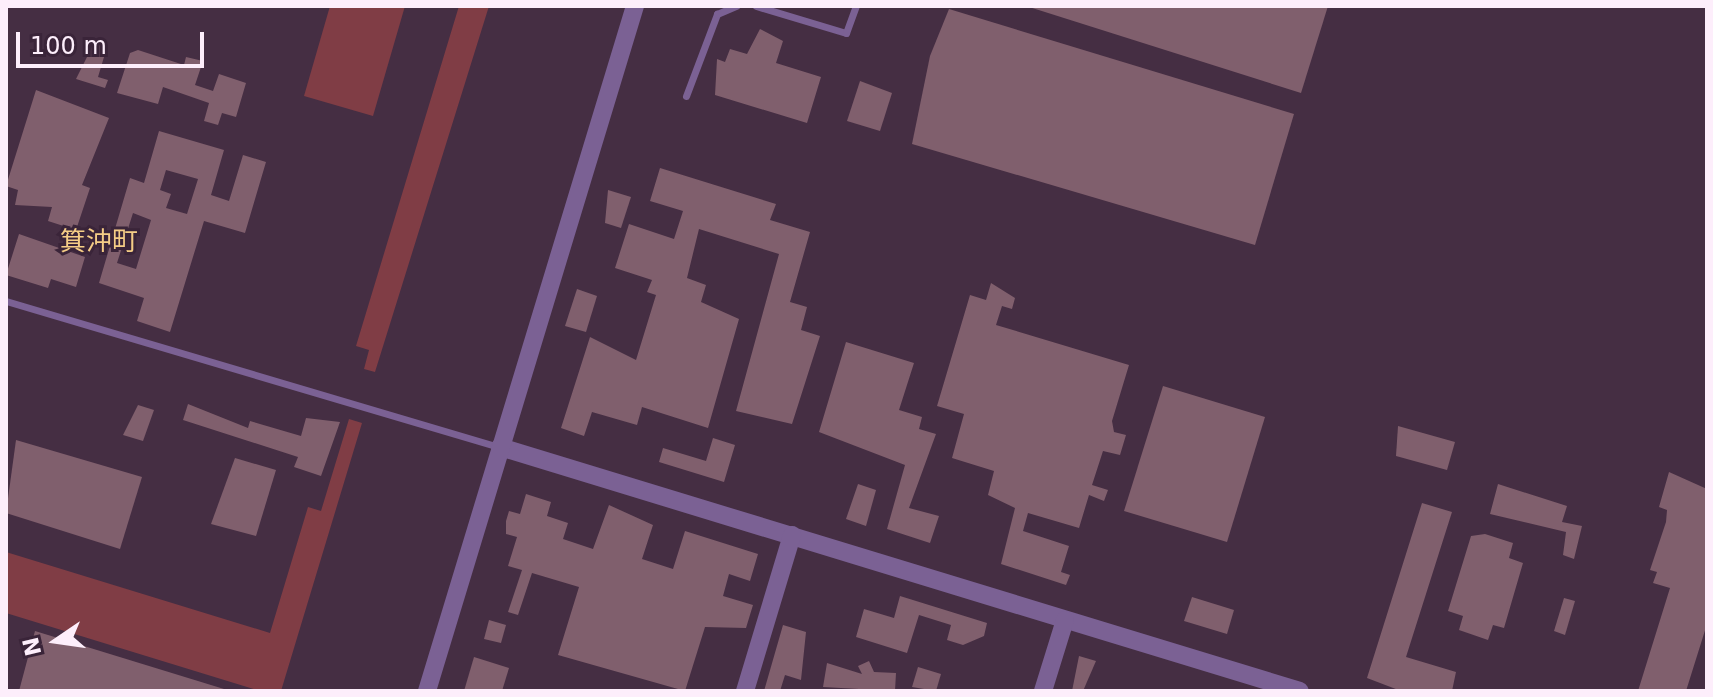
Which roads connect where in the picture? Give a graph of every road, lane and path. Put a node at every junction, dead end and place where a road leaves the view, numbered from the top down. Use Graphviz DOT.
graph roads {
  1 [pos="635,6"];
  2 [pos="736,6"];
  3 [pos="756,6"];
  4 [pos="856,6"];
  5 [pos="686,96"];
  6 [pos="6,301"];
  7 [pos="500,447"];
  8 [pos="792,535"];
  9 [pos="1065,620"];
  10 [pos="427,691"];
  11 [pos="745,691"];
  12 [pos="1043,691"];
  13 [pos="1300,691"];
  1 -- 7 [label="street"];
  2 -- 5 [label="lane"];
  3 -- 4 [label="lane"];
  6 -- 7 [label="lane"];
  7 -- 8 [label="street"];
  7 -- 10 [label="street"];
  8 -- 9 [label="street"];
  8 -- 11 [label="street"];
  9 -- 12 [label="street"];
  9 -- 13 [label="street"];
}
